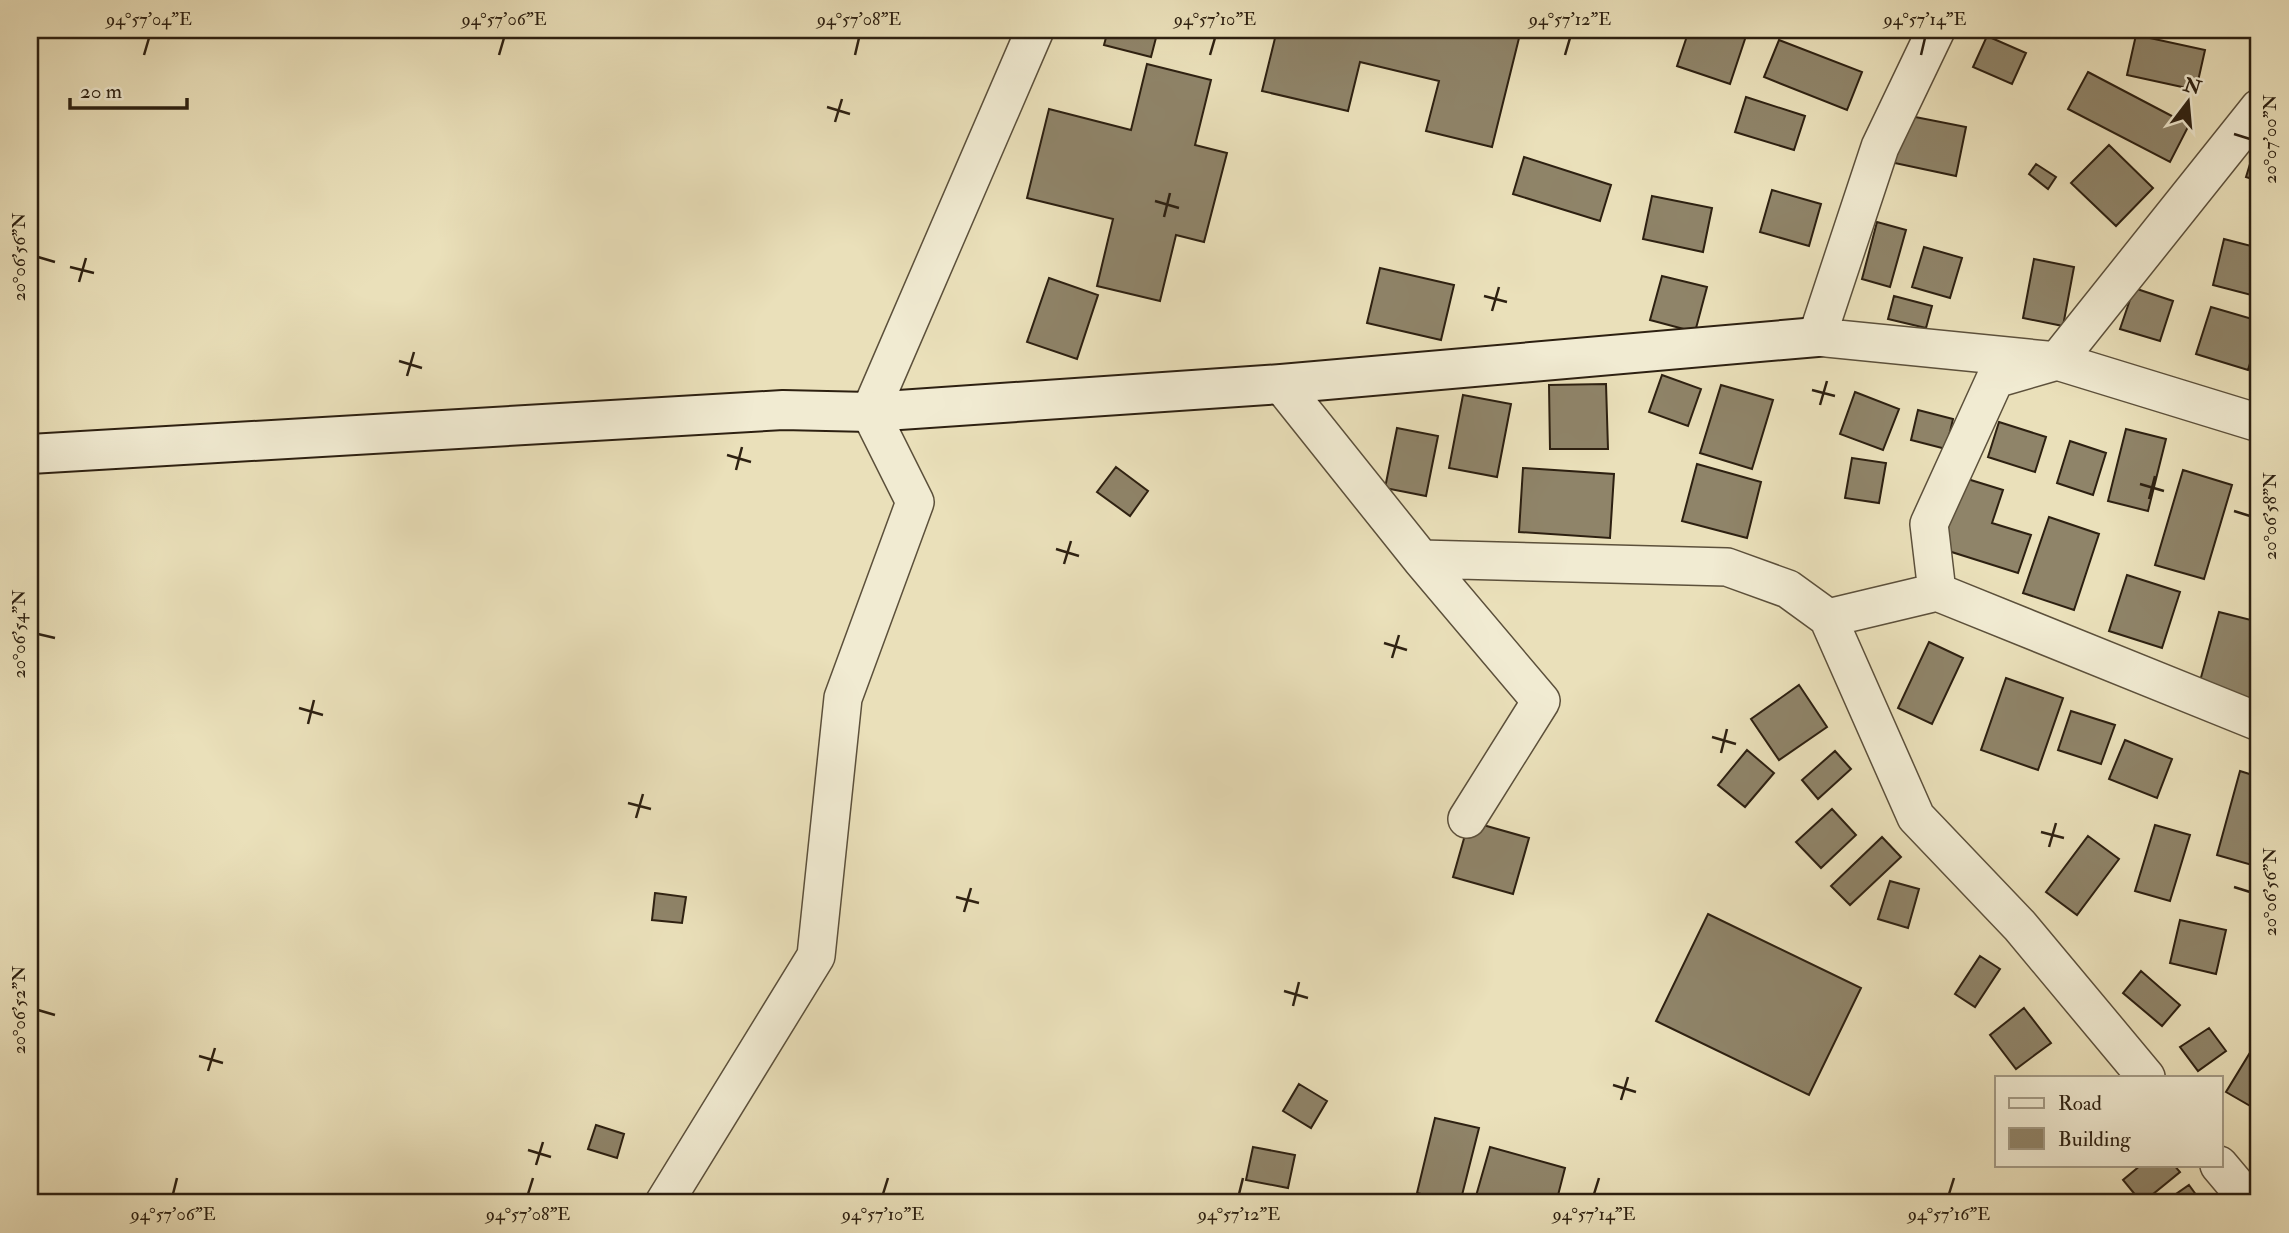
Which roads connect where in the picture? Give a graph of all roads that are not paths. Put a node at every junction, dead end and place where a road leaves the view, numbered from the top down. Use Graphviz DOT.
graph roads {
  1 [pos="1035,30"];
  2 [pos="1937,30"];
  3 [pos="2259,108"];
  4 [pos="1817,337"];
  5 [pos="2057,360"];
  6 [pos="1281,384"];
  7 [pos="870,412"];
  8 [pos="2259,423"];
  9 [pos="30,454"];
  10 [pos="1421,559"];
  11 [pos="1937,592"];
  12 [pos="1828,618"];
  13 [pos="2259,722"];
  14 [pos="1468,819"];
  15 [pos="2145,1076"];
  16 [pos="2220,1166"];
  17 [pos="664,1203"];
  18 [pos="2252,1203"];
  1 -- 7 [label="street"];
  2 -- 4 [label="street"];
  3 -- 5 [label="street"];
  4 -- 5 [label="street"];
  4 -- 6 [label="street"];
  5 -- 8 [label="street"];
  5 -- 11 [label="street"];
  6 -- 7 [label="street"];
  6 -- 10 [label="street"];
  7 -- 9 [label="street"];
  7 -- 17 [label="street"];
  10 -- 12 [label="street"];
  10 -- 14 [label="street"];
  11 -- 12 [label="street"];
  11 -- 13 [label="street"];
  12 -- 15 [label="street"];
  16 -- 18 [label="street"];
}
